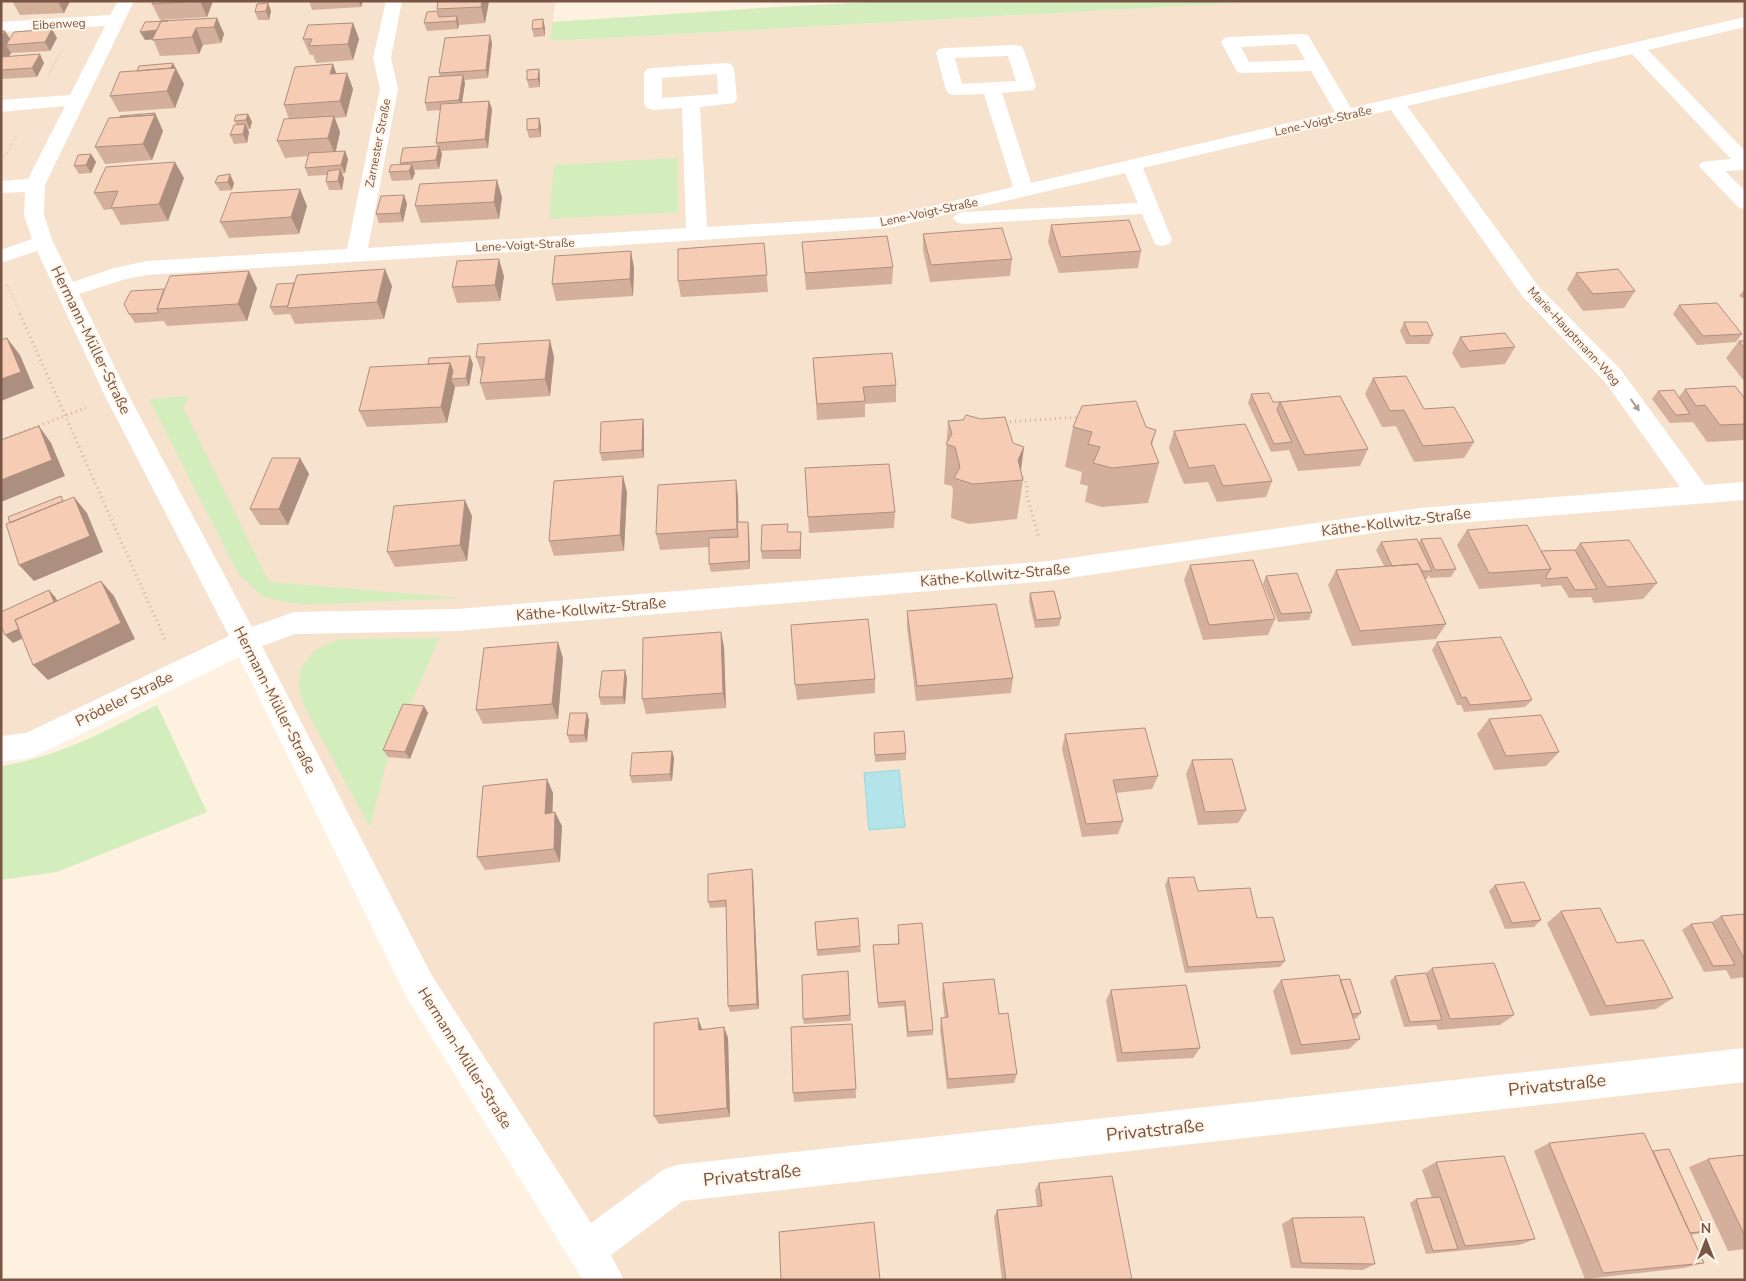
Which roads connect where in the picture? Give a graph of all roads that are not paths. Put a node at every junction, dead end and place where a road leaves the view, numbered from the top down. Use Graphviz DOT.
graph roads {
  1 [pos="126,1"];
  2 [pos="394,1"];
  3 [pos="117,20"];
  4 [pos="1745,22"];
  5 [pos="1,27"];
  6 [pos="1636,47"];
  7 [pos="1316,66"];
  8 [pos="992,88"];
  9 [pos="77,100"];
  10 [pos="691,102"];
  11 [pos="1396,104"];
  12 [pos="1,106"];
  13 [pos="1346,116"];
  14 [pos="1745,163"];
  15 [pos="1132,165"];
  16 [pos="34,185"];
  17 [pos="1,187"];
  18 [pos="1024,190"];
  19 [pos="1745,203"];
  20 [pos="1150,208"];
  21 [pos="889,222"];
  22 [pos="697,235"];
  23 [pos="1162,240"];
  24 [pos="43,242"];
  25 [pos="356,255"];
  26 [pos="1,257"];
  27 [pos="66,291"];
  28 [pos="1745,491"];
  29 [pos="1699,494"];
  30 [pos="245,641"];
  31 [pos="1,749"];
  32 [pos="1745,1065"];
  33 [pos="586,1250"];
  34 [pos="605,1280"];
  1 -- 3 [label="street, Hermann-Müller-Straße"];
  2 -- 25 [label="street, Zarnester Straße"];
  3 -- 5 [label="street, Eibenweg"];
  3 -- 9 [label="street, Hermann-Müller-Straße"];
  4 -- 6 [label="street, Lene-Voigt-Straße"];
  6 -- 11 [label="street, Lene-Voigt-Straße"];
  6 -- 14 [label="street"];
  7 -- 13 [label="street"];
  8 -- 18 [label="street"];
  9 -- 12 [label="street"];
  9 -- 16 [label="street, Hermann-Müller-Straße"];
  10 -- 22 [label="street"];
  11 -- 13 [label="street, Lene-Voigt-Straße"];
  11 -- 29 [label="street, Marie-Hauptmann-Weg, one-way"];
  13 -- 15 [label="street, Lene-Voigt-Straße"];
  14 -- 19 [label="street"];
  15 -- 18 [label="street, Lene-Voigt-Straße"];
  15 -- 20 [label="street"];
  16 -- 17 [label="street"];
  16 -- 24 [label="street, Hermann-Müller-Straße"];
  18 -- 21 [label="street, Lene-Voigt-Straße"];
  20 -- 21 [label="street"];
  20 -- 23 [label="street"];
  21 -- 22 [label="street, Lene-Voigt-Straße"];
  22 -- 25 [label="street, Lene-Voigt-Straße"];
  24 -- 26 [label="street"];
  24 -- 27 [label="street, Hermann-Müller-Straße"];
  25 -- 27 [label="street, Lene-Voigt-Straße"];
  27 -- 30 [label="street, Hermann-Müller-Straße"];
  28 -- 29 [label="street, Käthe-Kollwitz-Straße"];
  29 -- 30 [label="street, Käthe-Kollwitz-Straße"];
  30 -- 31 [label="street, Prödeler Straße"];
  30 -- 33 [label="street, Hermann-Müller-Straße"];
  32 -- 33 [label="street, Privatstraße"];
  33 -- 34 [label="street, Hermann-Müller-Straße"];
}
